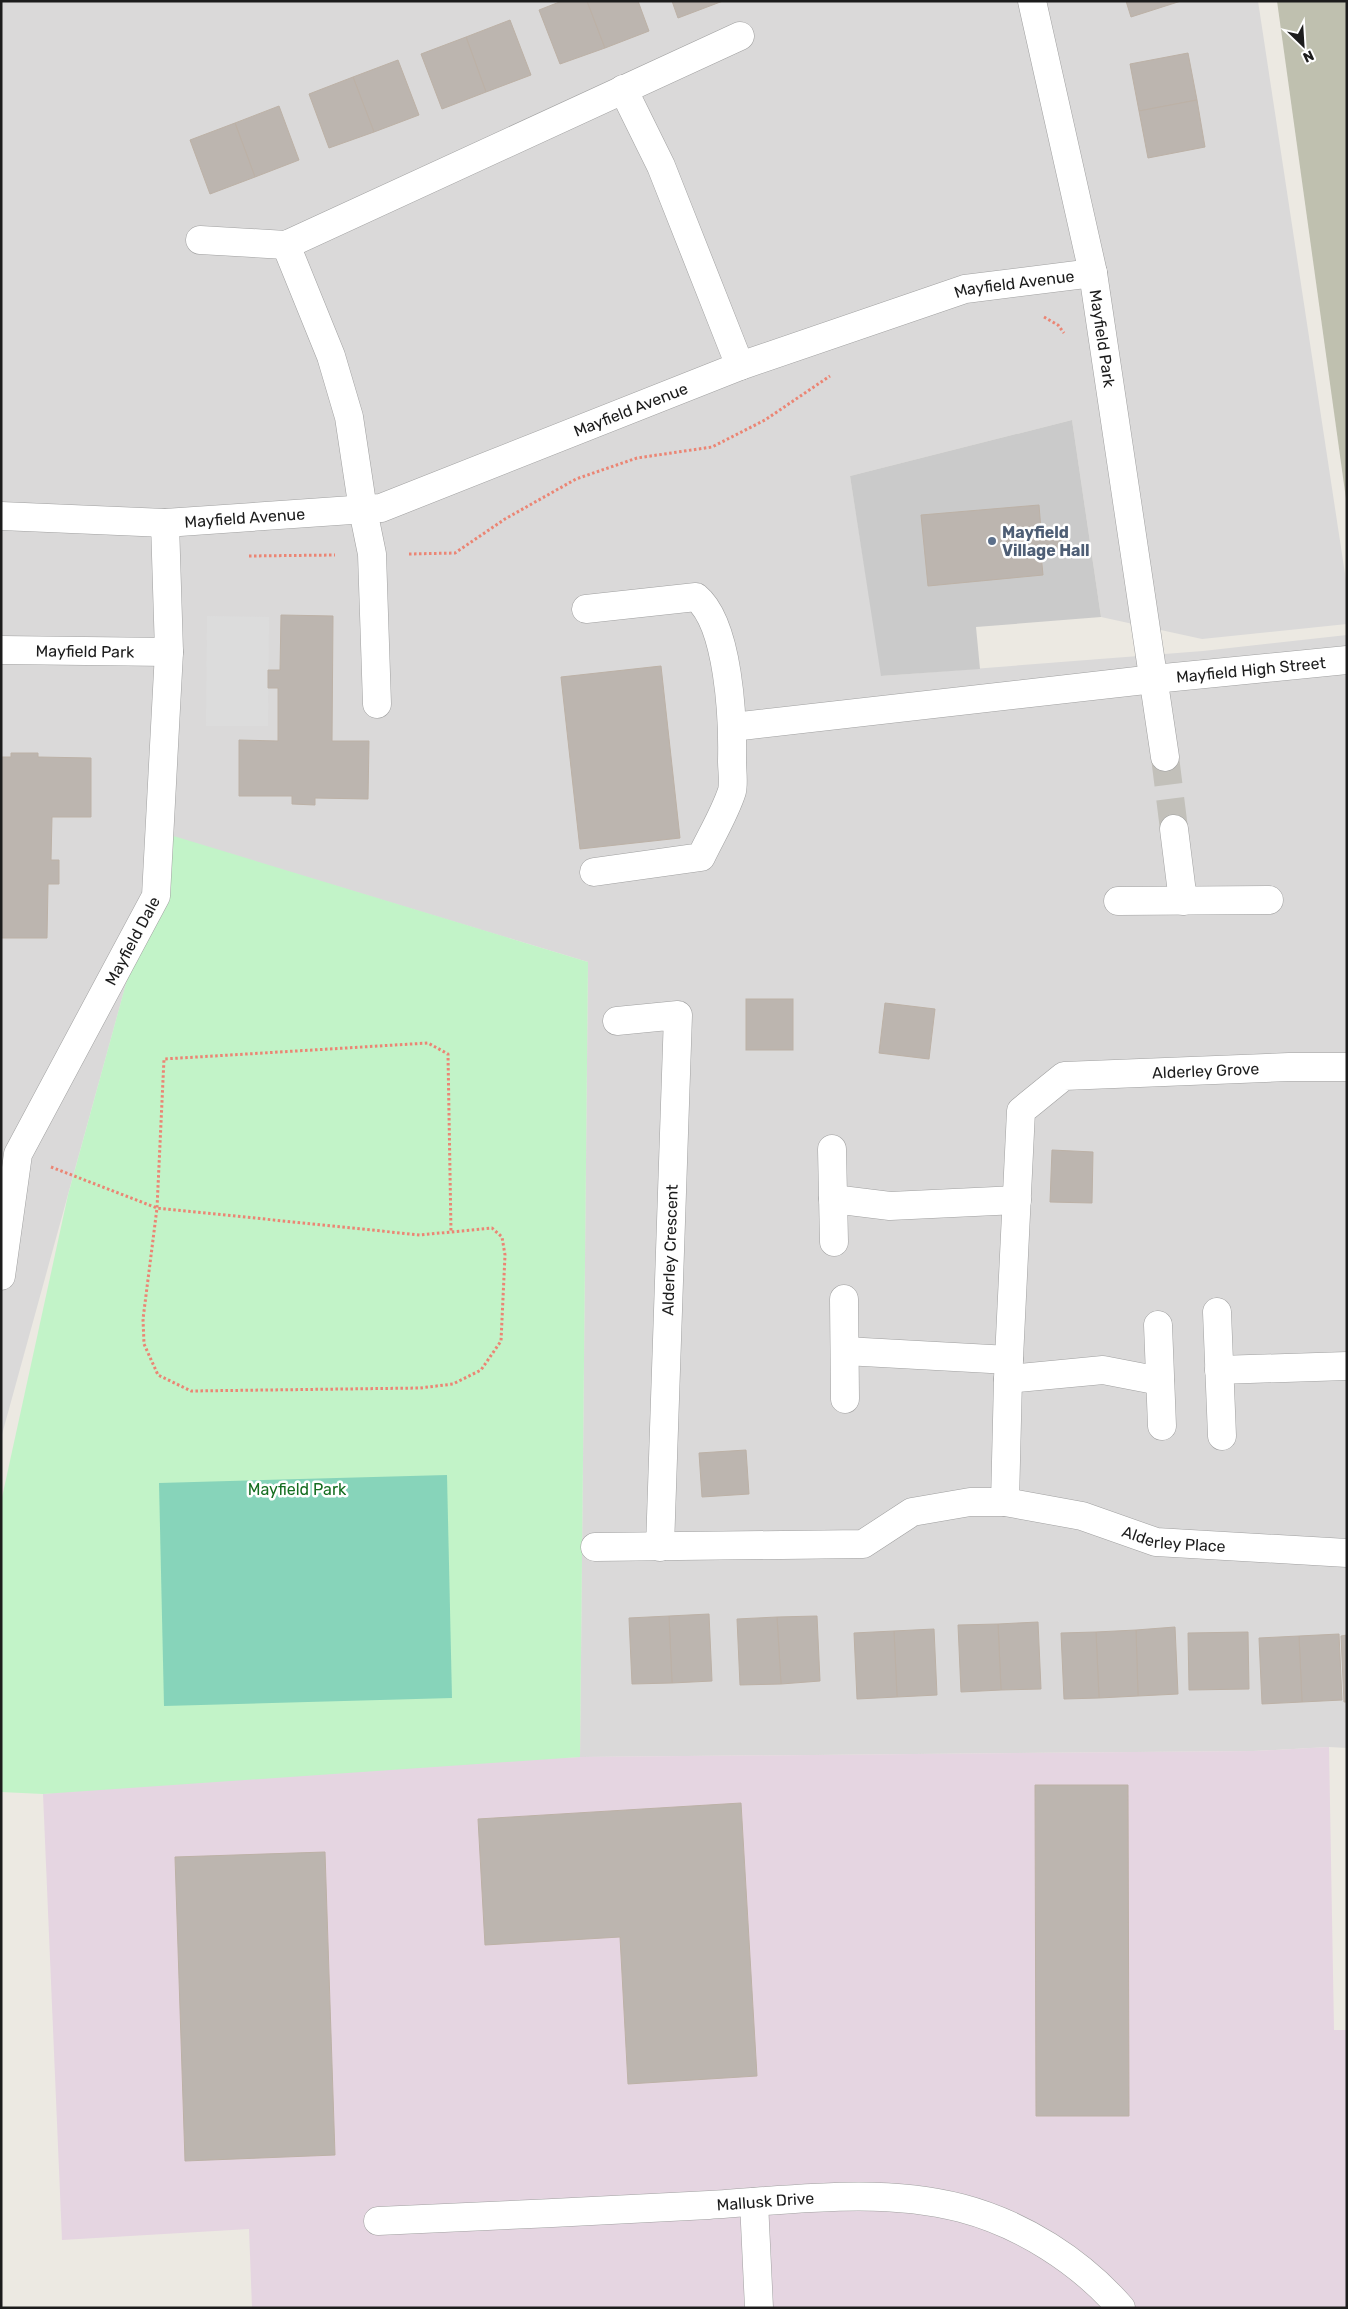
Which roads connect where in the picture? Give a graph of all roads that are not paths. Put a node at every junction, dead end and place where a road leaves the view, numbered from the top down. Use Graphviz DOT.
graph roads {
  1 [pos="1032,1"];
  2 [pos="740,36"];
  3 [pos="624,89"];
  4 [pos="200,240"];
  5 [pos="286,245"];
  6 [pos="1093,273"];
  7 [pos="740,366"];
  8 [pos="363,510"];
  9 [pos="1,516"];
  10 [pos="165,523"];
  11 [pos="586,609"];
  12 [pos="1,650"];
  13 [pos="170,652"];
  14 [pos="1347,660"];
  15 [pos="1154,679"];
  16 [pos="377,704"];
  17 [pos="733,727"];
  18 [pos="1165,758"];
  19 [pos="1174,829"];
  20 [pos="594,872"];
  21 [pos="1270,900"];
  22 [pos="1118,901"];
  23 [pos="1183,901"];
  24 [pos="617,1021"];
  25 [pos="1347,1067"];
  26 [pos="832,1149"];
  27 [pos="10,1153"];
  28 [pos="833,1199"];
  29 [pos="1016,1200"];
  30 [pos="834,1242"];
  31 [pos="1,1276"];
  32 [pos="844,1299"];
  33 [pos="1217,1312"];
  34 [pos="1158,1325"];
  35 [pos="845,1352"];
  36 [pos="1347,1366"];
  37 [pos="1008,1369"];
  38 [pos="1219,1370"];
  39 [pos="1160,1381"];
  40 [pos="845,1399"];
  41 [pos="1162,1426"];
  42 [pos="1222,1436"];
  43 [pos="1005,1502"];
  44 [pos="660,1546"];
  45 [pos="595,1547"];
  46 [pos="1347,1553"];
  47 [pos="754,2202"];
  48 [pos="378,2221"];
  49 [pos="759,2308"];
  50 [pos="1121,2308"];
  1 -- 6 [label="street, Mayfield Park"];
  2 -- 3 [label="street"];
  3 -- 5 [label="street"];
  3 -- 7 [label="street"];
  4 -- 5 [label="street"];
  5 -- 8 [label="street"];
  6 -- 7 [label="street, Mayfield Avenue"];
  6 -- 15 [label="street, Mayfield Park"];
  7 -- 8 [label="street, Mayfield Avenue"];
  8 -- 10 [label="street, Mayfield Avenue"];
  8 -- 16 [label="street"];
  9 -- 10 [label="street, Mayfield Avenue"];
  10 -- 13 [label="street, Mayfield Dale"];
  11 -- 17 [label="street"];
  12 -- 13 [label="street, Mayfield Park"];
  13 -- 27 [label="street, Mayfield Dale"];
  14 -- 15 [label="street, Mayfield High Street"];
  15 -- 17 [label="street, Mayfield High Street"];
  15 -- 18 [label="street, Mayfield Park"];
  17 -- 20 [label="street"];
  19 -- 23 [label="street"];
  21 -- 23 [label="street"];
  22 -- 23 [label="street"];
  24 -- 44 [label="street, Alderley Crescent"];
  25 -- 29 [label="street, Alderley Grove"];
  26 -- 28 [label="street"];
  27 -- 31 [label="street, Mayfield Dale"];
  28 -- 29 [label="street"];
  28 -- 30 [label="street"];
  29 -- 37 [label="street"];
  32 -- 35 [label="street"];
  33 -- 38 [label="street"];
  34 -- 39 [label="street"];
  35 -- 37 [label="street"];
  35 -- 40 [label="street"];
  36 -- 38 [label="street"];
  37 -- 39 [label="street"];
  37 -- 43 [label="street"];
  38 -- 42 [label="street"];
  39 -- 41 [label="street"];
  43 -- 44 [label="street, Alderley Place"];
  43 -- 46 [label="street, Alderley Place"];
  44 -- 45 [label="street, Alderley Place"];
  47 -- 48 [label="street, Mallusk Drive"];
  47 -- 49 [label="street"];
  47 -- 50 [label="street, Mallusk Drive"];
}
